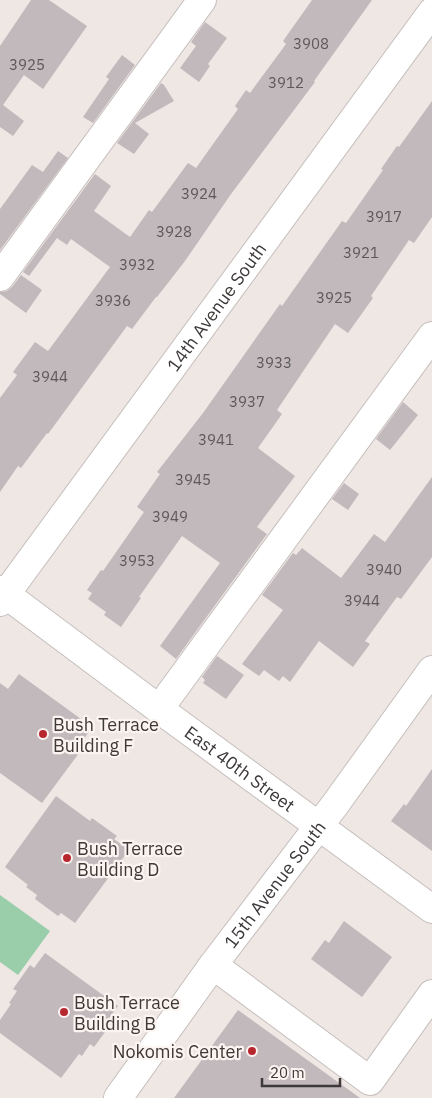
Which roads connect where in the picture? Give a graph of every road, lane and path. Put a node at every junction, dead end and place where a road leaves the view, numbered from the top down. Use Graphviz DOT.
graph roads {
  1 [pos="202,0"];
  2 [pos="432,12"];
  3 [pos="0,277"];
  4 [pos="432,336"];
  5 [pos="2,595"];
  6 [pos="432,670"];
  7 [pos="159,709"];
  8 [pos="318,826"];
  9 [pos="432,910"];
  10 [pos="213,965"];
  11 [pos="432,994"];
  12 [pos="118,1098"];
  1 -- 3 [label="street"];
  2 -- 5 [label="street, 14th Avenue South"];
  4 -- 7 [label="street"];
  5 -- 7 [label="street, East 40th Street"];
  6 -- 8 [label="street, 15th Avenue South"];
  7 -- 8 [label="street, East 40th Street"];
  8 -- 9 [label="street, East 40th Street"];
  8 -- 10 [label="street, 15th Avenue South"];
  10 -- 11 [label="street"];
  10 -- 12 [label="street, 15th Avenue South"];
}
